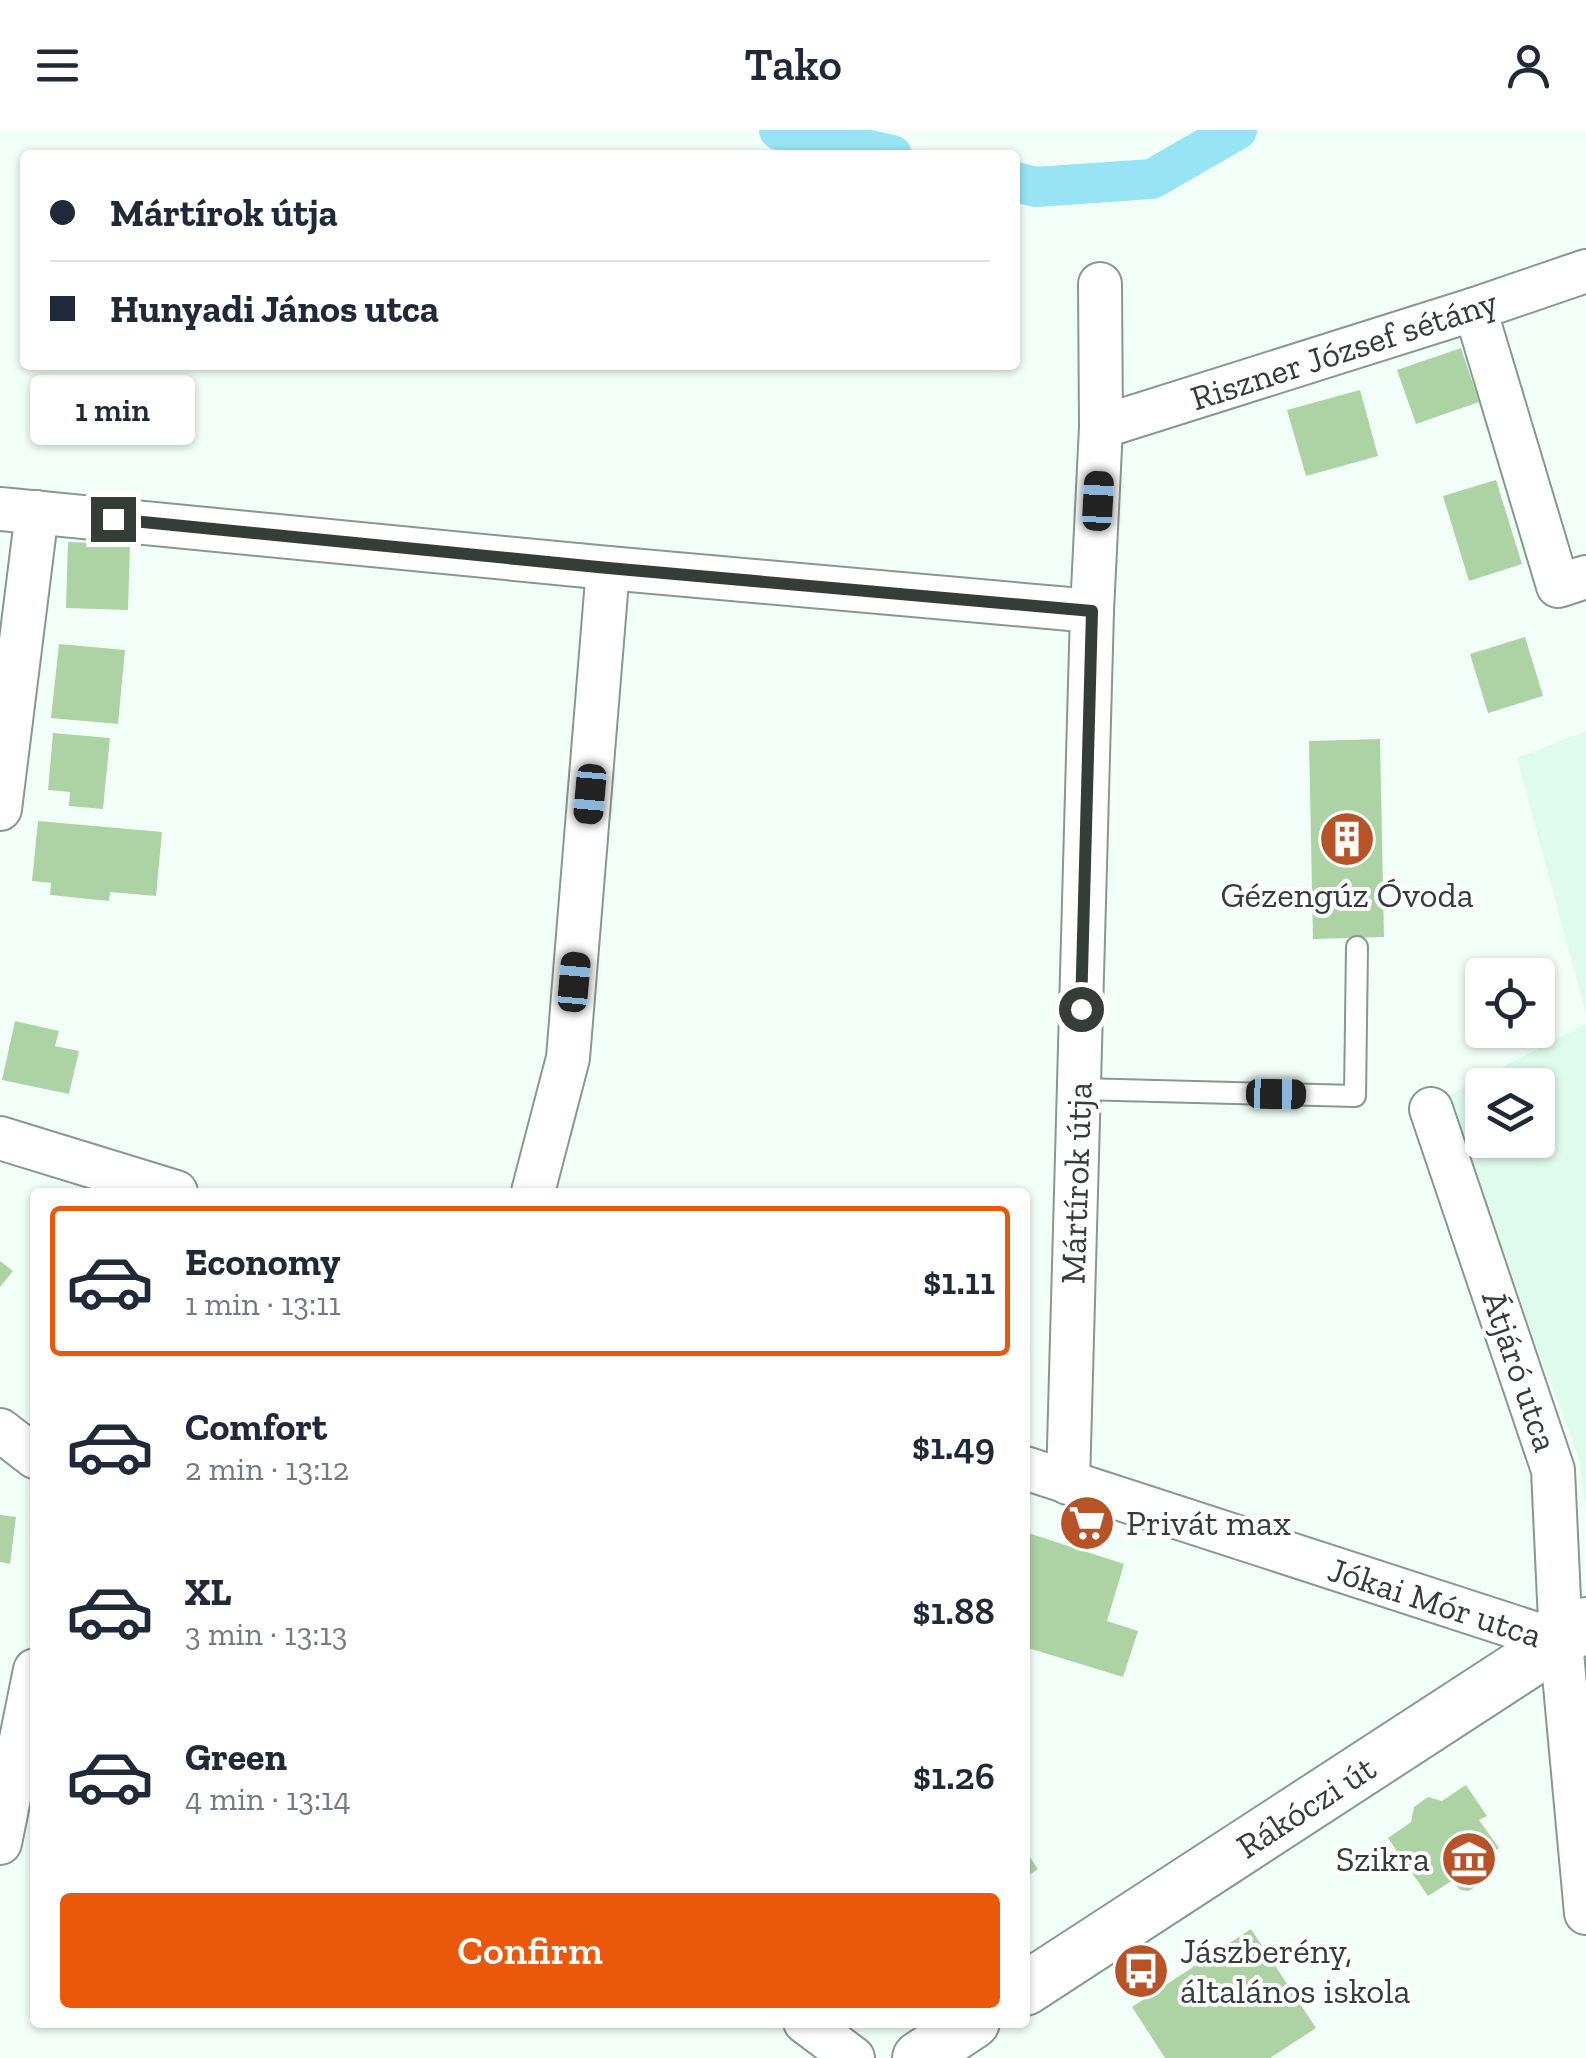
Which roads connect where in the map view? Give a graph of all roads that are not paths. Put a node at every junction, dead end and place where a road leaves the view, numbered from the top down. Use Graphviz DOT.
graph roads {
  1 [pos="1586,270"];
  2 [pos="1100,284"];
  3 [pos="1475,309"];
  4 [pos="1102,427"];
  5 [pos="19,510"];
  6 [pos="608,568"];
  7 [pos="1586,578"];
  8 [pos="1092,611"];
  9 [pos="0,809"];
  10 [pos="1357,948"];
  11 [pos="1079,1089"];
  12 [pos="1431,1109"];
  13 [pos="0,1138"];
  14 [pos="163,1188"];
  15 [pos="534,1188"];
  16 [pos="0,1430"];
  17 [pos="30,1452"];
  18 [pos="1030,1470"];
  19 [pos="1068,1482"];
  20 [pos="1573,1633"];
  21 [pos="30,1695"];
  22 [pos="0,1842"];
  23 [pos="1586,1913"];
  24 [pos="1030,1986"];
  25 [pos="813,2028"];
  26 [pos="965,2028"];
  27 [pos="853,2058"];
  28 [pos="919,2058"];
  1 -- 3 [label="street, Riszner József sétány"];
  2 -- 4 [label="street, Mártírok útja"];
  3 -- 4 [label="street, Riszner József sétány"];
  3 -- 7 [label="street"];
  4 -- 8 [label="street, Mártírok útja"];
  5 -- 6 [label="street"];
  5 -- 9 [label="street"];
  6 -- 8 [label="street"];
  6 -- 15 [label="street"];
  8 -- 11 [label="street, Mártírok útja"];
  10 -- 11 [label="lane"];
  11 -- 19 [label="street, Mártírok útja"];
  12 -- 20 [label="street, Átjáró utca"];
  13 -- 14 [label="street"];
  16 -- 17 [label="street"];
  18 -- 19 [label="street, Jókai Mór utca"];
  19 -- 20 [label="street, Jókai Mór utca"];
  20 -- 23 [label="street, Átjáró utca"];
  20 -- 24 [label="street, Rákóczi út"];
  21 -- 22 [label="street"];
  25 -- 27 [label="street"];
  26 -- 28 [label="street"];
}
